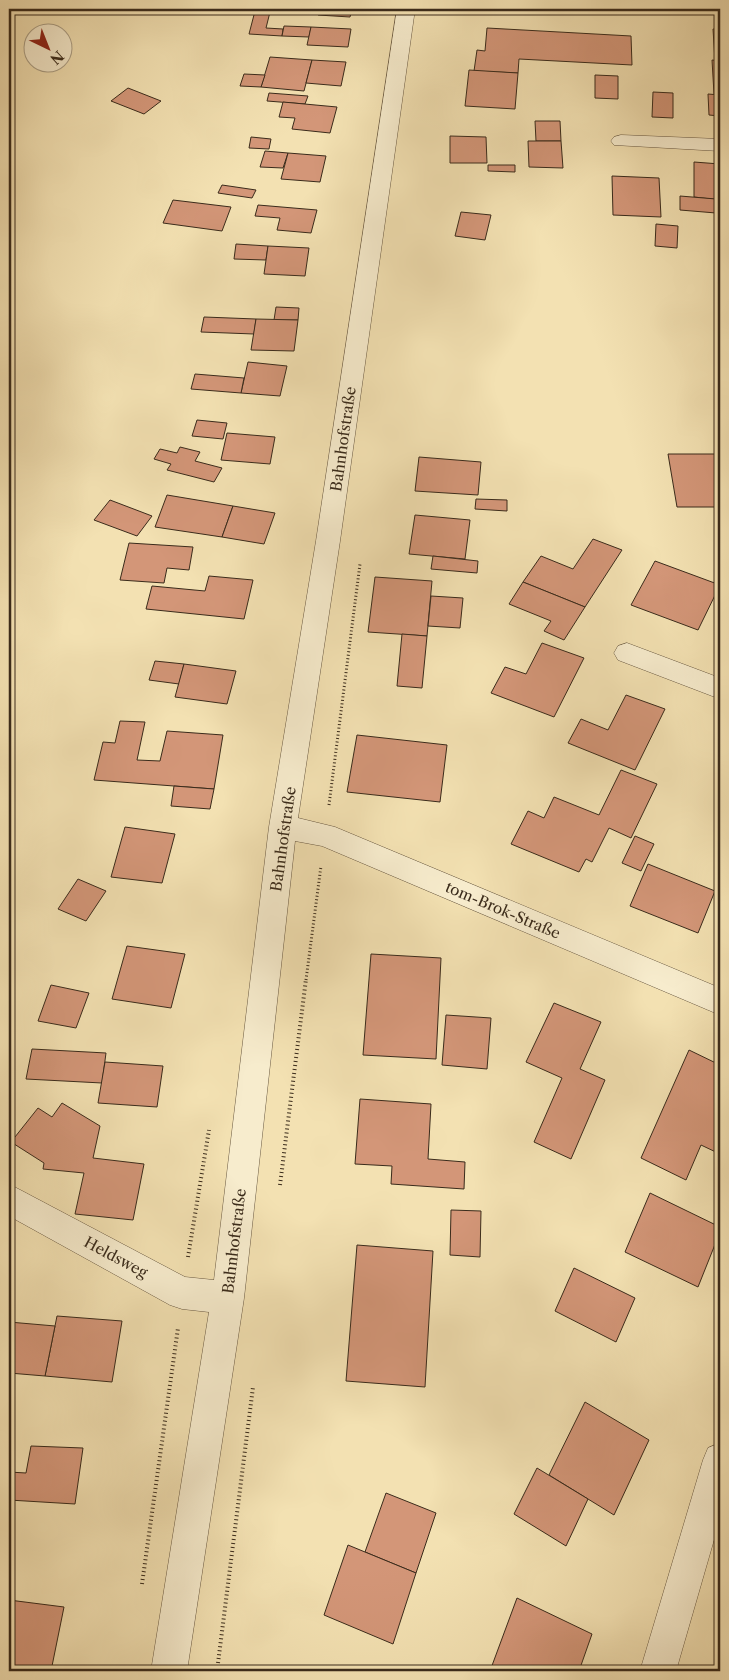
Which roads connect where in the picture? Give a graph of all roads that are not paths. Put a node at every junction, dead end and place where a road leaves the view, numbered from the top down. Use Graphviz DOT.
graph roads {
  1 [pos="406,9"];
  2 [pos="621,141"];
  3 [pos="720,145"];
  4 [pos="627,653"];
  5 [pos="720,689"];
  6 [pos="283,827"];
  7 [pos="720,1002"];
  8 [pos="9,1199"];
  9 [pos="228,1298"];
  10 [pos="720,1460"];
  11 [pos="169,1671"];
  12 [pos="658,1671"];
  1 -- 6 [label="street, Bahnhofstraße"];
  2 -- 3 [label="street"];
  4 -- 5 [label="street"];
  6 -- 7 [label="street, tom-Brok-Straße"];
  6 -- 9 [label="street, Bahnhofstraße"];
  8 -- 9 [label="street, Heldsweg"];
  9 -- 11 [label="street, Bahnhofstraße"];
  10 -- 12 [label="street"];
}
